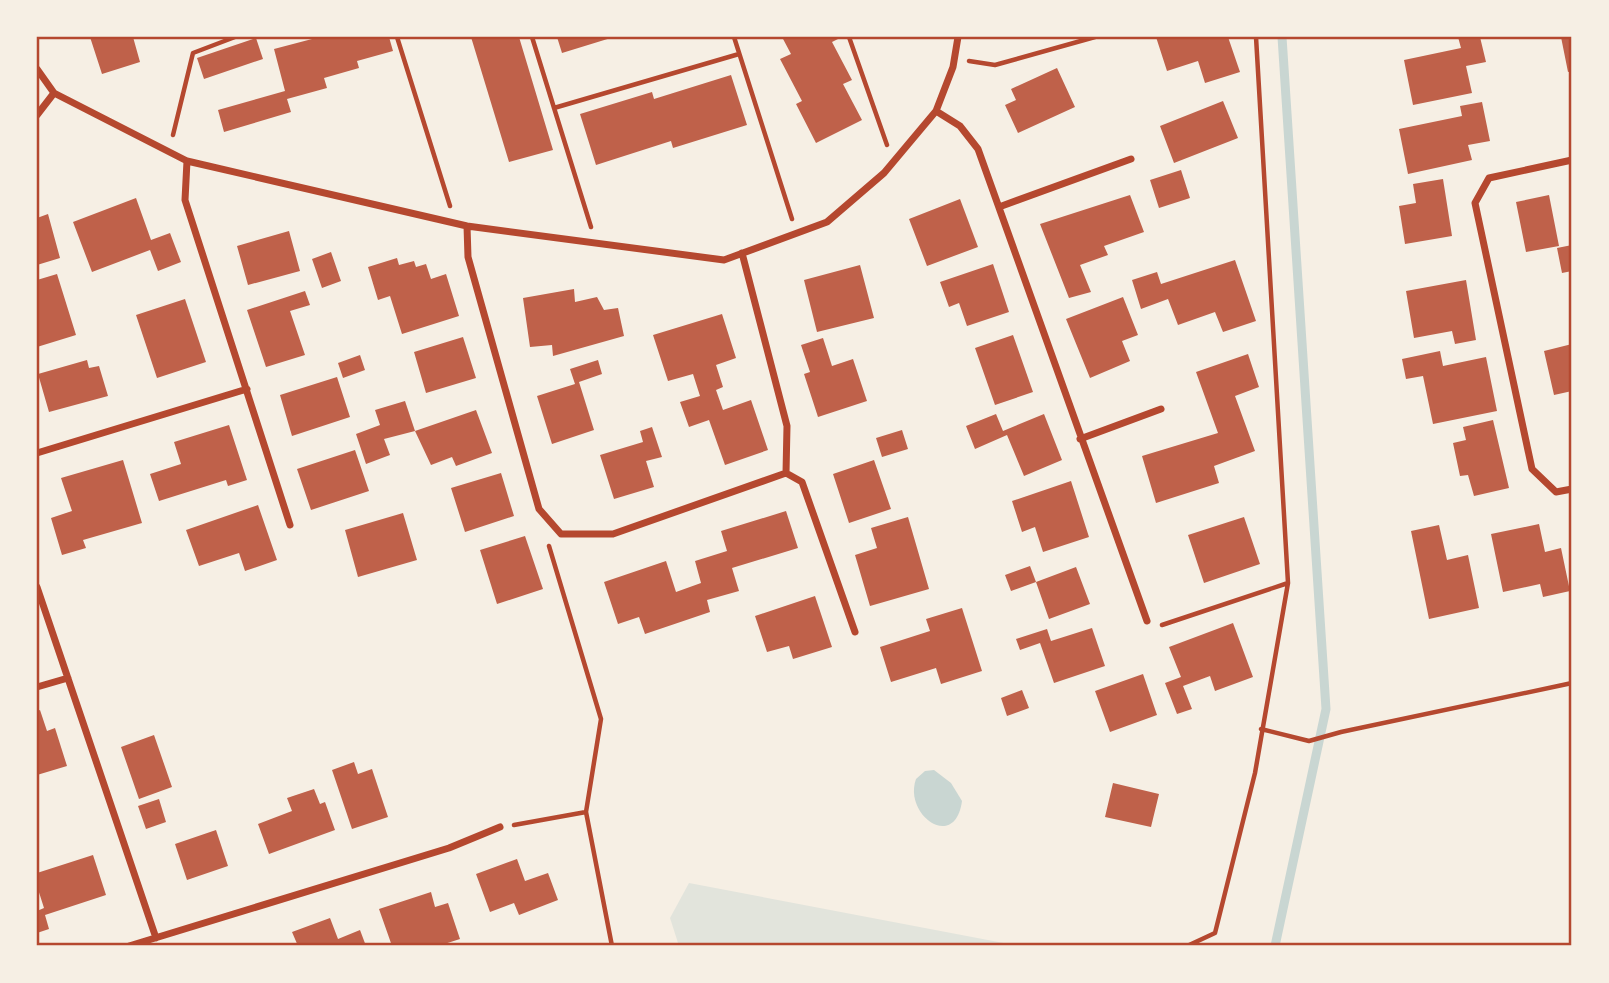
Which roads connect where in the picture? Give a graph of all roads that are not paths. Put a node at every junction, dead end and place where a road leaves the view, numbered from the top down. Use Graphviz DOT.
graph roads {
  1 [pos="958,37"];
  2 [pos="37,69"];
  3 [pos="54,93"];
  4 [pos="936,111"];
  5 [pos="37,116"];
  6 [pos="1131,159"];
  7 [pos="1572,160"];
  8 [pos="187,161"];
  9 [pos="999,207"];
  10 [pos="467,226"];
  11 [pos="742,253"];
  12 [pos="247,389"];
  13 [pos="1161,409"];
  14 [pos="1080,439"];
  15 [pos="37,453"];
  16 [pos="786,473"];
  17 [pos="1572,489"];
  18 [pos="290,524"];
  19 [pos="37,587"];
  20 [pos="1147,621"];
  21 [pos="855,632"];
  22 [pos="68,678"];
  23 [pos="37,687"];
  24 [pos="500,827"];
  25 [pos="156,937"];
  26 [pos="129,946"];
  1 -- 4 [label="street"];
  2 -- 3 [label="street"];
  3 -- 5 [label="street"];
  3 -- 8 [label="street"];
  4 -- 9 [label="street"];
  4 -- 11 [label="street"];
  6 -- 9 [label="street"];
  7 -- 17 [label="street"];
  8 -- 10 [label="street"];
  8 -- 12 [label="street"];
  9 -- 14 [label="street"];
  10 -- 11 [label="street"];
  10 -- 16 [label="street"];
  11 -- 16 [label="street"];
  12 -- 15 [label="street"];
  12 -- 18 [label="street"];
  13 -- 14 [label="street"];
  14 -- 20 [label="street"];
  16 -- 21 [label="street"];
  19 -- 22 [label="street"];
  22 -- 23 [label="street"];
  22 -- 25 [label="street"];
  24 -- 25 [label="street"];
  25 -- 26 [label="street"];
}
